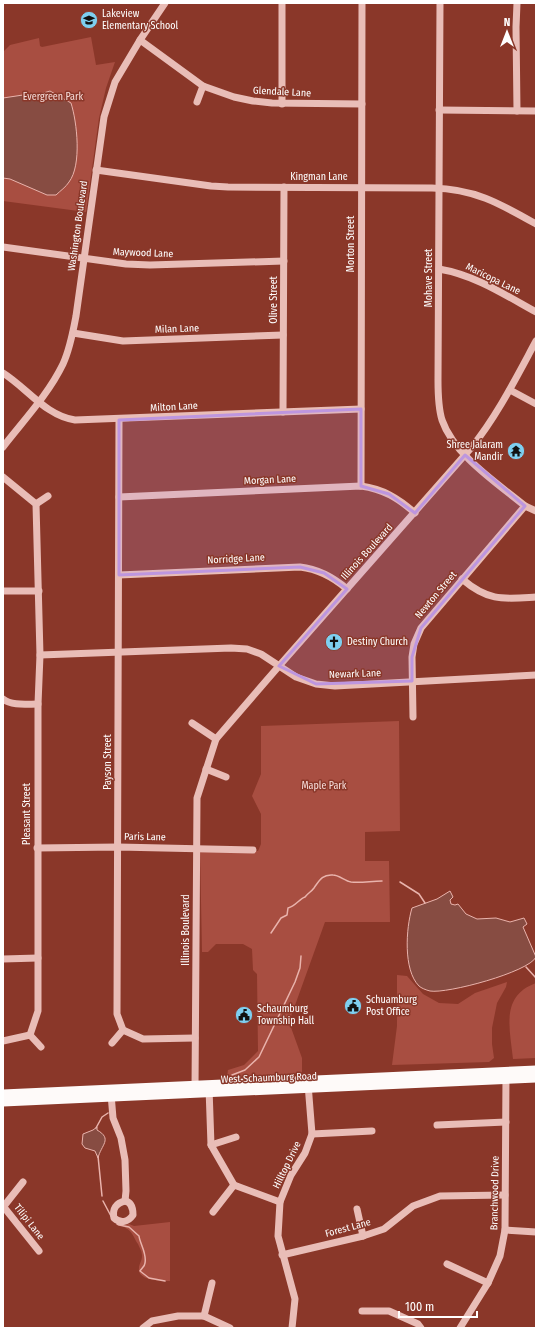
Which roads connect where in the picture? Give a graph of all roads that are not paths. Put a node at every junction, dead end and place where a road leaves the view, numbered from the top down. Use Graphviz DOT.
graph roads {
  1 [pos="165,3"];
  2 [pos="282,3"];
  3 [pos="362,3"];
  4 [pos="440,3"];
  5 [pos="518,3"];
  6 [pos="140,40"];
  7 [pos="204,86"];
  8 [pos="197,102"];
  9 [pos="282,104"];
  10 [pos="362,104"];
  11 [pos="439,110"];
  12 [pos="517,111"];
  13 [pos="536,111"];
  14 [pos="96,170"];
  15 [pos="284,187"];
  16 [pos="362,187"];
  17 [pos="439,188"];
  18 [pos="536,224"];
  19 [pos="3,247"];
  20 [pos="84,259"];
  21 [pos="284,261"];
  22 [pos="439,269"];
  23 [pos="536,312"];
  24 [pos="72,333"];
  25 [pos="283,335"];
  26 [pos="536,341"];
  27 [pos="3,373"];
  28 [pos="510,390"];
  29 [pos="39,401"];
  30 [pos="536,404"];
  31 [pos="361,409"];
  32 [pos="283,412"];
  33 [pos="119,420"];
  34 [pos="3,447"];
  35 [pos="465,456"];
  36 [pos="3,477"];
  37 [pos="361,486"];
  38 [pos="48,496"];
  39 [pos="119,497"];
  40 [pos="36,504"];
  41 [pos="525,506"];
  42 [pos="536,511"];
  43 [pos="415,513"];
  44 [pos="119,575"];
  45 [pos="462,580"];
  46 [pos="347,589"];
  47 [pos="39,591"];
  48 [pos="3,592"];
  49 [pos="536,597"];
  50 [pos="118,652"];
  51 [pos="40,655"];
  52 [pos="279,666"];
  53 [pos="536,675"];
  54 [pos="412,681"];
  55 [pos="3,699"];
  56 [pos="38,704"];
  57 [pos="413,717"];
  58 [pos="192,723"];
  59 [pos="216,739"];
  60 [pos="206,769"];
  61 [pos="226,777"];
  62 [pos="118,847"];
  63 [pos="37,848"];
  64 [pos="197,848"];
  65 [pos="253,850"];
  66 [pos="38,958"];
  67 [pos="3,959"];
  68 [pos="123,1030"];
  69 [pos="30,1035"];
  70 [pos="195,1038"];
  71 [pos="3,1041"];
  72 [pos="112,1043"];
  73 [pos="41,1047"];
  74 [pos="536,1070"];
  75 [pos="506,1075"];
  76 [pos="536,1078"];
  77 [pos="308,1083"];
  78 [pos="195,1088"];
  79 [pos="209,1088"];
  80 [pos="111,1093"];
  81 [pos="3,1094"];
  82 [pos="3,1102"];
  83 [pos="506,1122"];
  84 [pos="437,1125"];
  85 [pos="372,1131"];
  86 [pos="312,1134"];
  87 [pos="236,1137"];
  88 [pos="211,1145"];
  89 [pos="23,1182"];
  90 [pos="234,1185"];
  91 [pos="505,1195"];
  92 [pos="125,1201"];
  93 [pos="280,1202"];
  94 [pos="4,1206"];
  95 [pos="357,1209"];
  96 [pos="213,1212"];
  97 [pos="505,1230"];
  98 [pos="536,1232"];
  99 [pos="363,1236"];
  100 [pos="39,1251"];
  101 [pos="282,1255"];
  102 [pos="447,1264"];
  103 [pos="488,1283"];
  104 [pos="212,1284"];
  105 [pos="362,1311"];
  106 [pos="204,1316"];
  107 [pos="143,1328"];
  108 [pos="230,1328"];
  109 [pos="292,1328"];
  110 [pos="421,1328"];
  111 [pos="460,1328"];
  1 -- 6 [label="street, Washington Boulevard"];
  2 -- 9 [label="street"];
  3 -- 10 [label="street, Morton Street"];
  4 -- 11 [label="street, Mohave Street"];
  5 -- 12 [label="street"];
  6 -- 7 [label="street, Glendale Lane"];
  6 -- 14 [label="street, Washington Boulevard"];
  7 -- 8 [label="street"];
  7 -- 9 [label="street, Glendale Lane"];
  9 -- 10 [label="street, Glendale Lane"];
  10 -- 16 [label="street, Morton Street"];
  11 -- 12 [label="street"];
  11 -- 17 [label="street, Mohave Street"];
  12 -- 13 [label="street"];
  14 -- 15 [label="street, Kingman Lane"];
  14 -- 20 [label="street, Washington Boulevard"];
  15 -- 16 [label="street, Kingman Lane"];
  15 -- 21 [label="street, Olive Street"];
  16 -- 17 [label="street, Kingman Lane"];
  16 -- 31 [label="street, Morton Street"];
  17 -- 18 [label="street, Kingman Lane"];
  17 -- 22 [label="street, Mohave Street"];
  19 -- 20 [label="street, Maywood Lane"];
  20 -- 21 [label="street, Maywood Lane"];
  20 -- 24 [label="street, Washington Boulevard"];
  21 -- 25 [label="street, Olive Street"];
  22 -- 23 [label="street, Maricopa Lane"];
  22 -- 35 [label="street, Mohave Street"];
  24 -- 25 [label="street, Milan Lane"];
  24 -- 29 [label="street, Washington Boulevard"];
  25 -- 32 [label="street, Olive Street"];
  26 -- 28 [label="street, Illinois Boulevard"];
  27 -- 29 [label="street, Milton Lane"];
  28 -- 30 [label="street"];
  28 -- 35 [label="street, Illinois Boulevard"];
  29 -- 33 [label="street, Milton Lane"];
  29 -- 34 [label="street, Washington Boulevard"];
  31 -- 32 [label="street, Milton Lane"];
  31 -- 37 [label="street, Morton Street"];
  32 -- 33 [label="street, Milton Lane"];
  33 -- 39 [label="street, Payson Street"];
  35 -- 41 [label="street, Mohave Street"];
  35 -- 43 [label="street, Illinois Boulevard"];
  36 -- 40 [label="street"];
  37 -- 39 [label="street, Morgan Lane"];
  37 -- 43 [label="street, Morgan Lane"];
  38 -- 40 [label="street"];
  39 -- 44 [label="street, Payson Street"];
  40 -- 47 [label="street, Pleasant Street"];
  41 -- 42 [label="street, Mohave Street"];
  41 -- 45 [label="street, Newton Street"];
  43 -- 46 [label="street, Illinois Boulevard"];
  44 -- 46 [label="street, Norridge Lane"];
  44 -- 50 [label="street, Payson Street"];
  45 -- 49 [label="street"];
  45 -- 54 [label="street, Newton Street"];
  46 -- 52 [label="street, Illinois Boulevard"];
  47 -- 48 [label="street"];
  47 -- 51 [label="street, Pleasant Street"];
  50 -- 51 [label="street, Newark Lane"];
  50 -- 52 [label="street, Newark Lane"];
  50 -- 62 [label="street, Payson Street"];
  51 -- 56 [label="street, Pleasant Street"];
  52 -- 54 [label="street, Newark Lane"];
  52 -- 59 [label="street, Illinois Boulevard"];
  53 -- 54 [label="street, Newark Lane"];
  54 -- 57 [label="street, Newton Street"];
  55 -- 56 [label="street"];
  56 -- 63 [label="street, Pleasant Street"];
  58 -- 59 [label="street"];
  59 -- 60 [label="street, Illinois Boulevard"];
  60 -- 61 [label="street"];
  60 -- 64 [label="street, Illinois Boulevard"];
  62 -- 63 [label="street, Paris Lane"];
  62 -- 64 [label="street, Paris Lane"];
  62 -- 68 [label="street, Payson Street"];
  63 -- 66 [label="street, Pleasant Street"];
  64 -- 65 [label="street, Paris Lane"];
  64 -- 70 [label="street, Illinois Boulevard"];
  66 -- 67 [label="street"];
  66 -- 69 [label="street, Pleasant Street"];
  68 -- 70 [label="street"];
  68 -- 72 [label="street"];
  69 -- 71 [label="street"];
  69 -- 73 [label="street"];
  70 -- 78 [label="street, Illinois Boulevard"];
  74 -- 75 [label="main road, West Schaumburg Road"];
  75 -- 76 [label="main road, West Schaumburg Road"];
  75 -- 77 [label="main road, West Schaumburg Road"];
  75 -- 83 [label="street, Branchwood Drive"];
  77 -- 79 [label="main road, West Schaumburg Road"];
  77 -- 86 [label="street, Hilltop Drive"];
  78 -- 79 [label="main road, West Schaumburg Road"];
  78 -- 80 [label="main road, West Schaumburg Road"];
  79 -- 88 [label="street"];
  80 -- 81 [label="main road, West Schaumburg Road"];
  80 -- 82 [label="main road, West Schaumburg Road"];
  80 -- 92 [label="street"];
  83 -- 84 [label="street"];
  83 -- 91 [label="street, Branchwood Drive"];
  85 -- 86 [label="street"];
  86 -- 93 [label="street, Hilltop Drive"];
  87 -- 88 [label="street"];
  88 -- 90 [label="street"];
  89 -- 94 [label="street"];
  90 -- 93 [label="street"];
  90 -- 96 [label="street"];
  91 -- 97 [label="street, Branchwood Drive"];
  91 -- 99 [label="street, Forest Lane"];
  93 -- 101 [label="street, Hilltop Drive"];
  94 -- 100 [label="street, Tilipi Lane"];
  95 -- 99 [label="street"];
  97 -- 98 [label="street"];
  97 -- 103 [label="street, Branchwood Drive"];
  99 -- 101 [label="street, Forest Lane"];
  101 -- 109 [label="street, Hilltop Drive"];
  102 -- 103 [label="street"];
  103 -- 111 [label="street, Branchwood Drive"];
  104 -- 106 [label="street"];
  105 -- 110 [label="street"];
  106 -- 107 [label="street"];
  106 -- 108 [label="street"];
}
